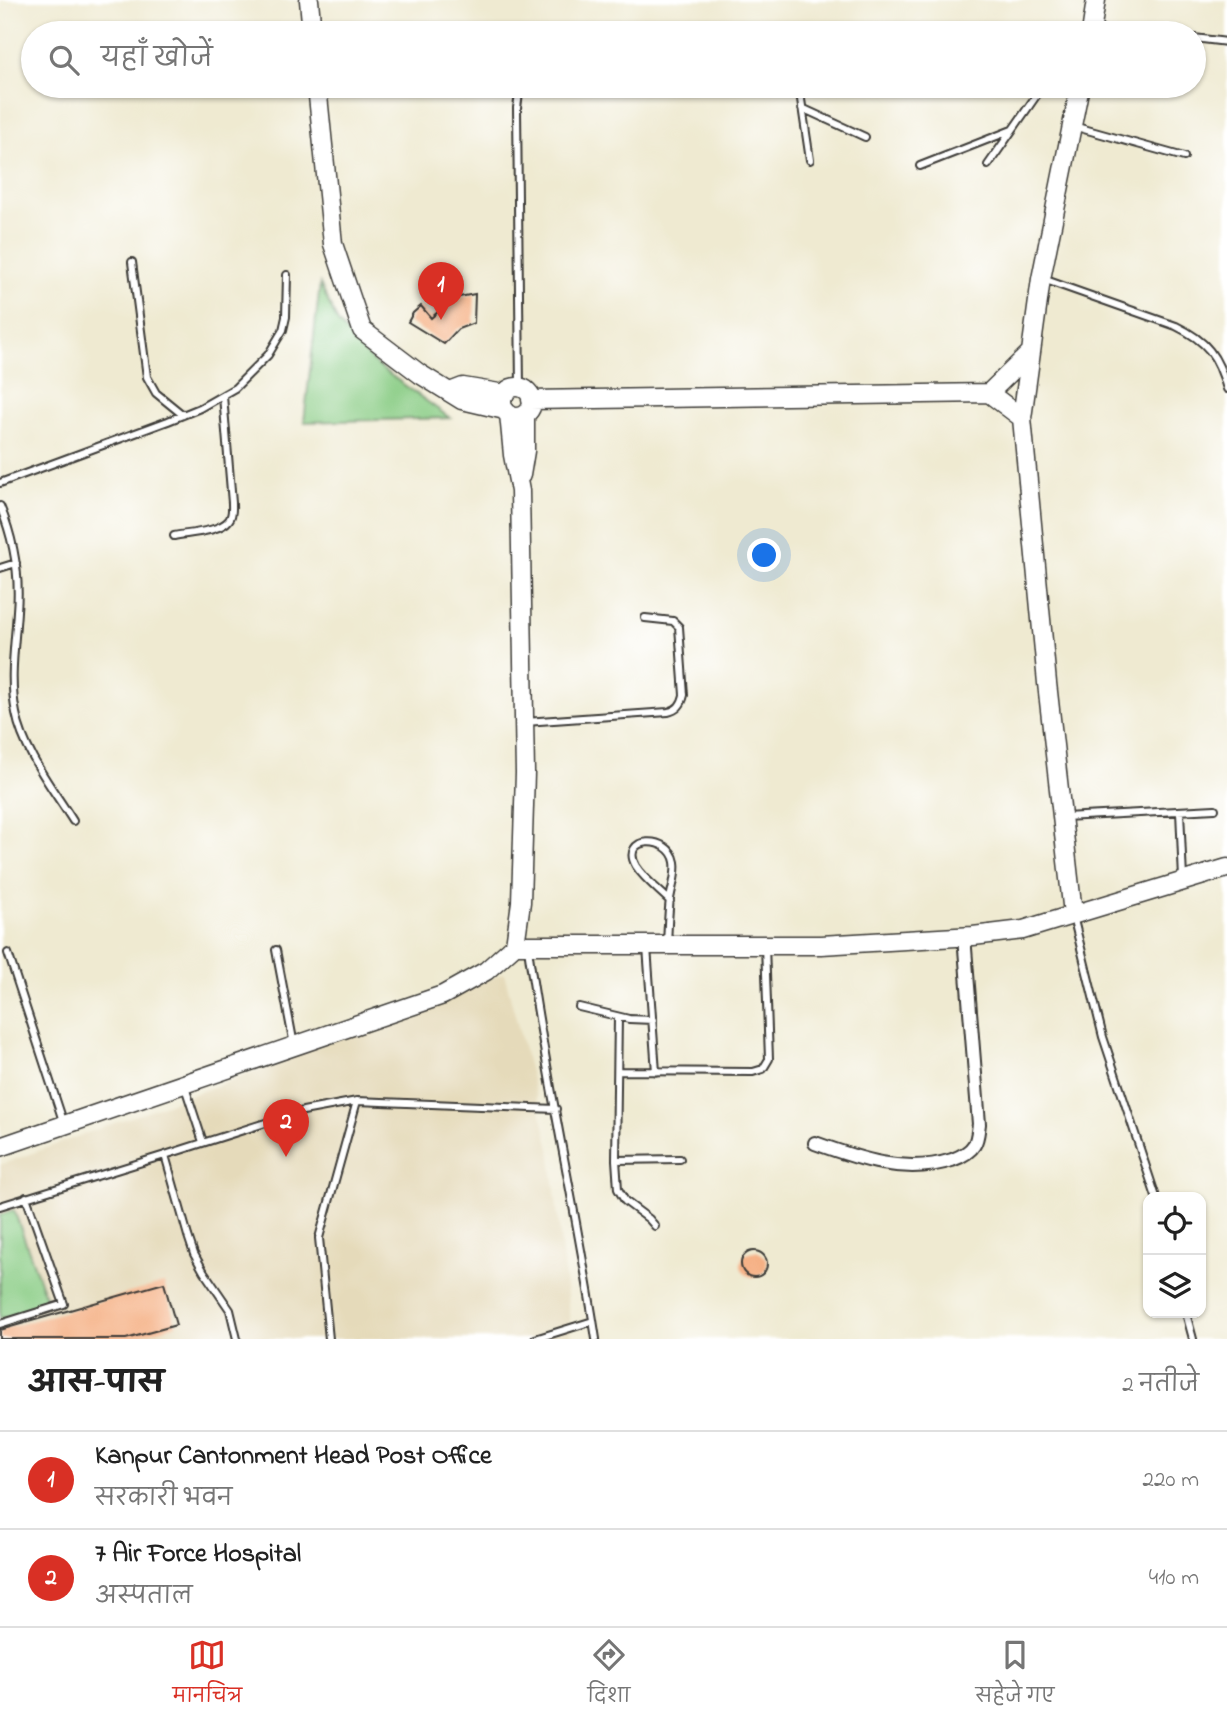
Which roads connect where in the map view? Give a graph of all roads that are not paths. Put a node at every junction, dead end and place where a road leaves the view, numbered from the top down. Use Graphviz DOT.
graph roads {
  1 [pos="309,0"];
  2 [pos="1096,0"];
  3 [pos="311,21"];
  4 [pos="1093,21"];
  5 [pos="1206,39"];
  6 [pos="1227,42"];
  7 [pos="318,98"];
  8 [pos="518,98"];
  9 [pos="801,98"];
  10 [pos="1035,98"];
  11 [pos="1077,98"];
  12 [pos="802,108"];
  13 [pos="1071,126"];
  14 [pos="1012,130"];
  15 [pos="865,137"];
  16 [pos="1185,158"];
  17 [pos="810,160"];
  18 [pos="988,165"];
  19 [pos="920,166"];
  20 [pos="132,262"];
  21 [pos="287,275"];
  22 [pos="1041,279"];
  23 [pos="1030,353"];
  24 [pos="1227,389"];
  25 [pos="989,393"];
  26 [pos="223,396"];
  27 [pos="516,403"];
  28 [pos="183,415"];
  29 [pos="1022,418"];
  30 [pos="0,483"];
  31 [pos="0,506"];
  32 [pos="174,536"];
  33 [pos="16,563"];
  34 [pos="0,568"];
  35 [pos="645,618"];
  36 [pos="523,722"];
  37 [pos="1215,809"];
  38 [pos="1180,811"];
  39 [pos="1062,817"];
  40 [pos="73,821"];
  41 [pos="1227,868"];
  42 [pos="1183,881"];
  43 [pos="670,901"];
  44 [pos="1073,914"];
  45 [pos="964,936"];
  46 [pos="765,944"];
  47 [pos="521,945"];
  48 [pos="647,945"];
  49 [pos="666,945"];
  50 [pos="276,950"];
  51 [pos="8,953"];
  52 [pos="579,1007"];
  53 [pos="618,1017"];
  54 [pos="653,1020"];
  55 [pos="294,1046"];
  56 [pos="618,1071"];
  57 [pos="656,1072"];
  58 [pos="184,1083"];
  59 [pos="356,1101"];
  60 [pos="556,1109"];
  61 [pos="64,1124"];
  62 [pos="203,1142"];
  63 [pos="815,1143"];
  64 [pos="0,1147"];
  65 [pos="165,1155"];
  66 [pos="680,1158"];
  67 [pos="616,1160"];
  68 [pos="1154,1192"];
  69 [pos="26,1197"];
  70 [pos="0,1206"];
  71 [pos="655,1226"];
  72 [pos="1187,1318"];
  73 [pos="593,1321"];
  74 [pos="0,1324"];
  75 [pos="237,1339"];
  76 [pos="328,1339"];
  77 [pos="535,1339"];
  78 [pos="596,1339"];
  79 [pos="1193,1339"];
  1 -- 3 [label="street"];
  2 -- 4 [label="street"];
  5 -- 6 [label="lane"];
  7 -- 27 [label="street"];
  8 -- 27 [label="lane"];
  9 -- 12 [label="lane"];
  10 -- 14 [label="lane"];
  11 -- 13 [label="street"];
  12 -- 15 [label="lane"];
  12 -- 17 [label="lane"];
  13 -- 16 [label="lane"];
  13 -- 22 [label="street"];
  14 -- 18 [label="lane"];
  14 -- 19 [label="lane"];
  20 -- 28 [label="lane"];
  21 -- 26 [label="lane"];
  22 -- 23 [label="street"];
  22 -- 24 [label="lane"];
  23 -- 25 [label="street"];
  23 -- 29 [label="street"];
  25 -- 27 [label="street"];
  25 -- 29 [label="street"];
  26 -- 28 [label="lane"];
  26 -- 32 [label="lane"];
  27 -- 36 [label="street"];
  28 -- 30 [label="lane"];
  29 -- 39 [label="street"];
  31 -- 33 [label="lane"];
  33 -- 34 [label="lane"];
  33 -- 40 [label="lane"];
  35 -- 36 [label="lane"];
  36 -- 47 [label="street"];
  37 -- 38 [label="lane"];
  38 -- 39 [label="lane"];
  38 -- 42 [label="lane"];
  39 -- 44 [label="street"];
  41 -- 42 [label="street"];
  42 -- 44 [label="street"];
  43 -- 43 [label="lane"];
  43 -- 49 [label="lane"];
  44 -- 45 [label="street"];
  44 -- 68 [label="lane"];
  45 -- 46 [label="street"];
  45 -- 63 [label="street"];
  46 -- 49 [label="street"];
  46 -- 57 [label="lane"];
  47 -- 48 [label="street"];
  47 -- 55 [label="street"];
  47 -- 60 [label="lane"];
  48 -- 49 [label="street"];
  48 -- 54 [label="lane"];
  50 -- 55 [label="lane"];
  51 -- 61 [label="lane"];
  52 -- 53 [label="lane"];
  53 -- 54 [label="lane"];
  53 -- 56 [label="lane"];
  54 -- 57 [label="lane"];
  55 -- 58 [label="street"];
  56 -- 57 [label="lane"];
  56 -- 67 [label="lane"];
  58 -- 61 [label="street"];
  58 -- 62 [label="lane"];
  59 -- 60 [label="lane"];
  59 -- 62 [label="lane"];
  59 -- 76 [label="lane"];
  60 -- 73 [label="lane"];
  61 -- 64 [label="street"];
  62 -- 65 [label="lane"];
  65 -- 69 [label="lane"];
  65 -- 75 [label="lane"];
  66 -- 67 [label="lane"];
  67 -- 71 [label="lane"];
  69 -- 70 [label="lane"];
  69 -- 74 [label="lane"];
  72 -- 79 [label="lane"];
  73 -- 77 [label="lane"];
  73 -- 78 [label="lane"];
}
